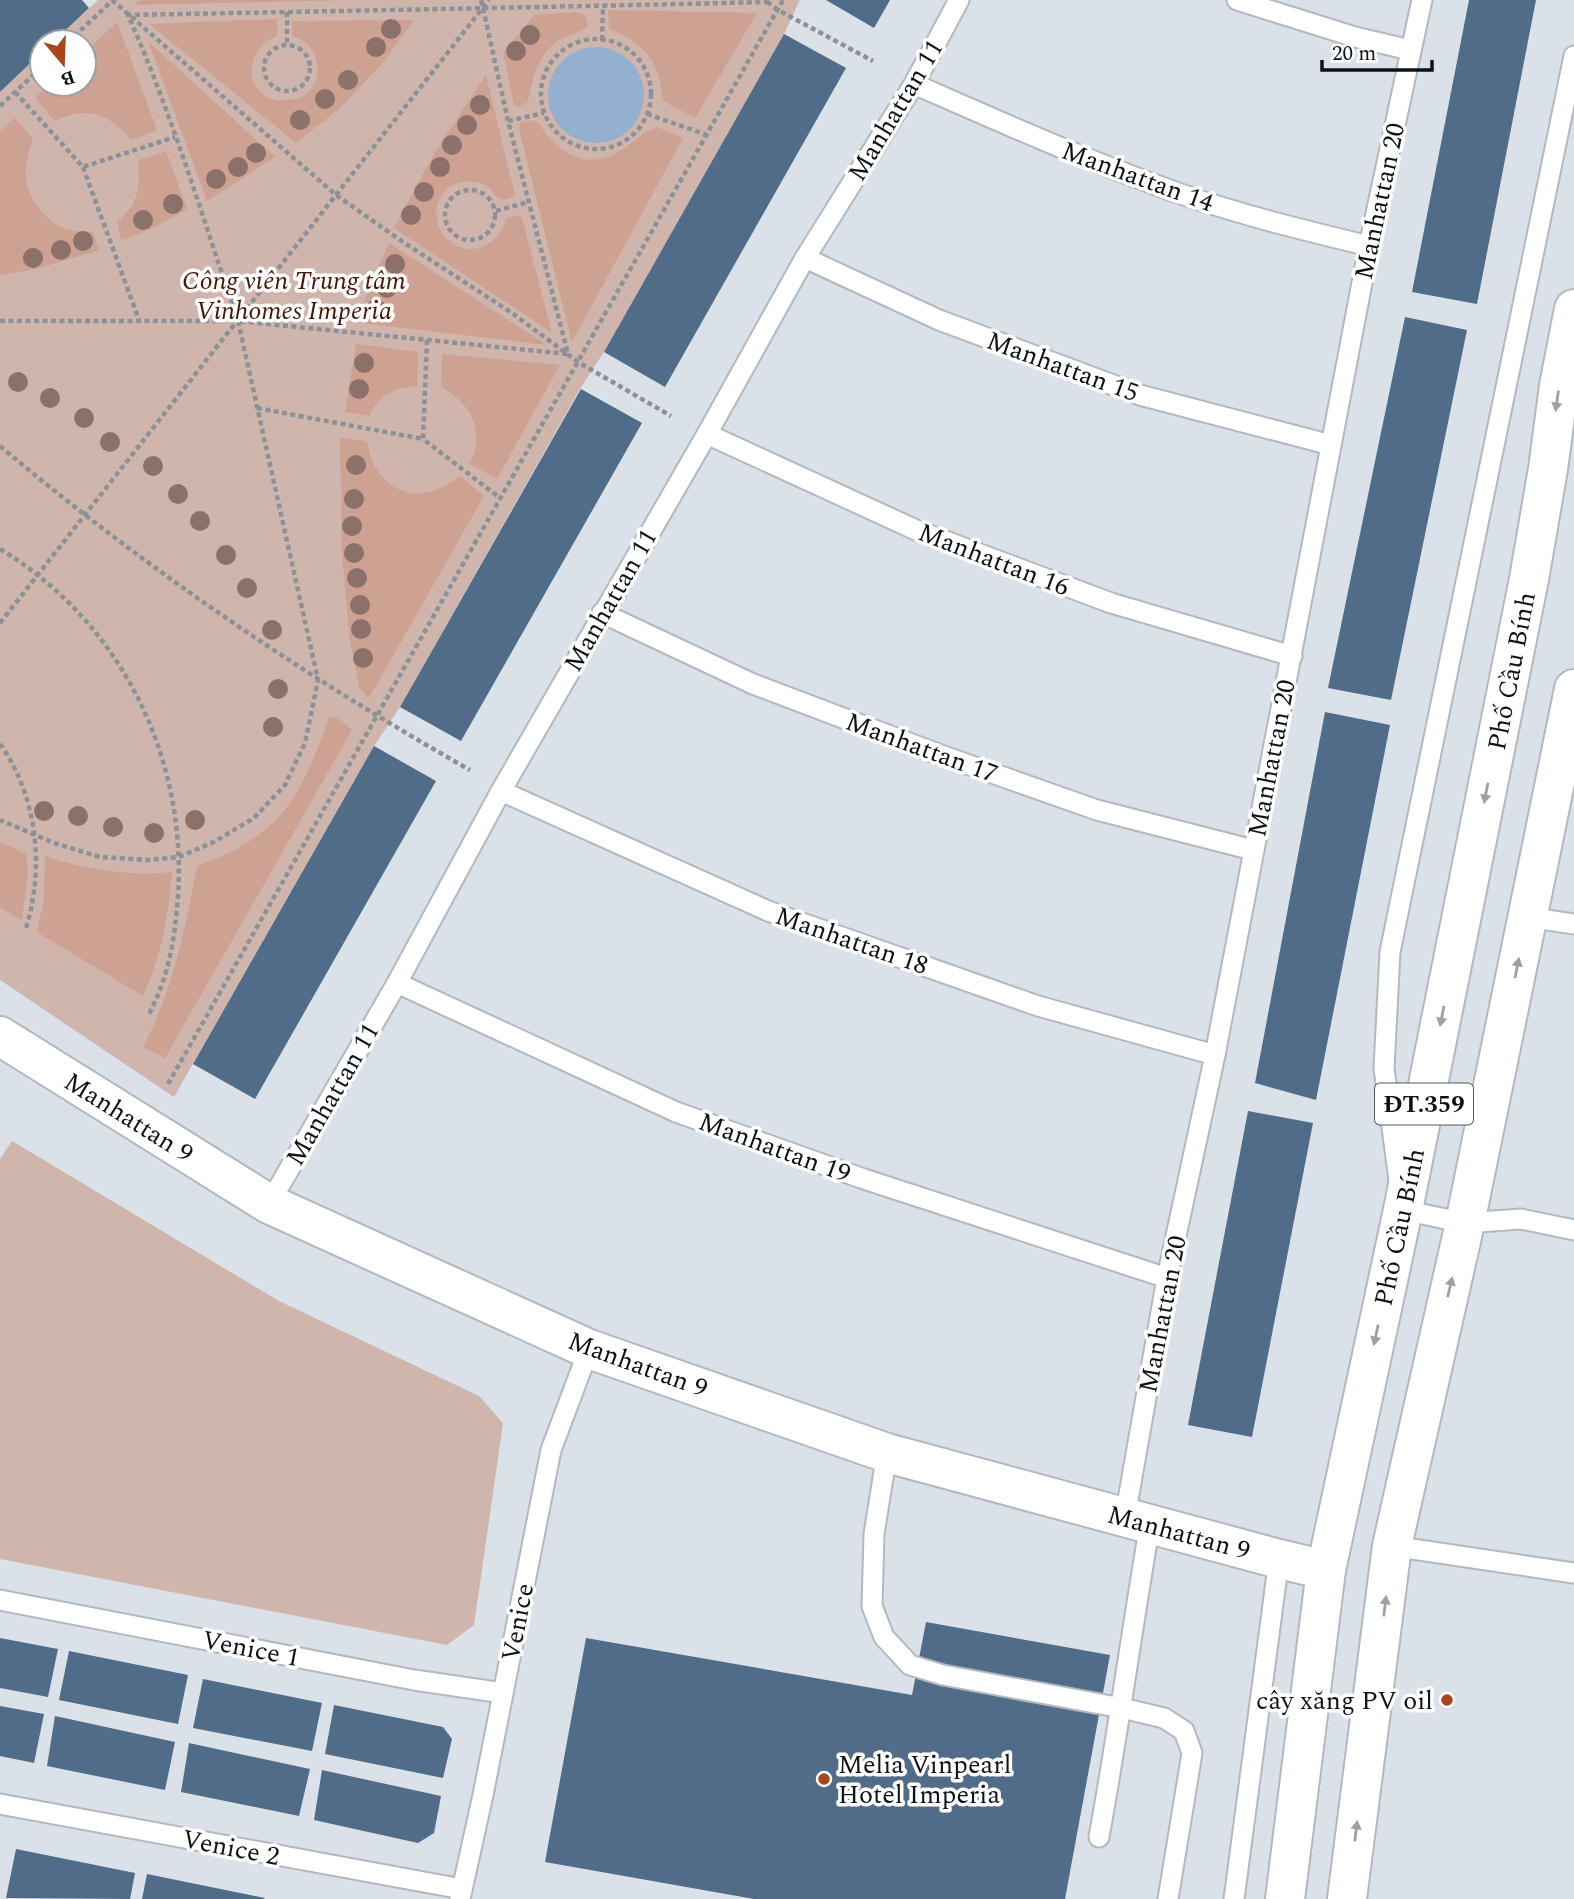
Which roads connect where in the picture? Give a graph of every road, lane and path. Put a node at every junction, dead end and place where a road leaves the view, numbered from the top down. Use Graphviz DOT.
graph roads {
  1 [pos="112,0"];
  2 [pos="371,0"];
  3 [pos="481,0"];
  4 [pos="489,0"];
  5 [pos="783,0"];
  6 [pos="959,0"];
  7 [pos="1237,0"];
  8 [pos="1422,0"];
  9 [pos="766,1"];
  10 [pos="603,6"];
  11 [pos="483,8"];
  12 [pos="371,10"];
  13 [pos="778,10"];
  14 [pos="287,12"];
  15 [pos="128,15"];
  16 [pos="83,28"];
  17 [pos="602,40"];
  18 [pos="287,44"];
  19 [pos="1410,50"];
  20 [pos="1574,56"];
  21 [pos="873,61"];
  22 [pos="28,80"];
  23 [pos="914,84"];
  24 [pos="15,92"];
  25 [pos="0,106"];
  26 [pos="544,113"];
  27 [pos="647,114"];
  28 [pos="508,121"];
  29 [pos="707,135"];
  30 [pos="175,137"];
  31 [pos="83,167"];
  32 [pos="336,195"];
  33 [pos="528,202"];
  34 [pos="496,211"];
  35 [pos="1369,246"];
  36 [pos="805,258"];
  37 [pos="1574,309"];
  38 [pos="0,321"];
  39 [pos="139,321"];
  40 [pos="238,321"];
  41 [pos="427,340"];
  42 [pos="568,354"];
  43 [pos="578,362"];
  44 [pos="257,408"];
  45 [pos="671,416"];
  46 [pos="707,434"];
  47 [pos="423,439"];
  48 [pos="0,446"];
  49 [pos="1331,446"];
  50 [pos="1574,456"];
  51 [pos="500,498"];
  52 [pos="85,515"];
  53 [pos="0,549"];
  54 [pos="37,576"];
  55 [pos="1529,579"];
  56 [pos="602,613"];
  57 [pos="0,623"];
  58 [pos="1292,656"];
  59 [pos="318,680"];
  60 [pos="1574,690"];
  61 [pos="376,717"];
  62 [pos="0,744"];
  63 [pos="470,770"];
  64 [pos="501,791"];
  65 [pos="0,820"];
  66 [pos="35,835"];
  67 [pos="1253,850"];
  68 [pos="179,857"];
  69 [pos="1527,917"];
  70 [pos="1574,924"];
  71 [pos="25,931"];
  72 [pos="397,983"];
  73 [pos="149,1014"];
  74 [pos="4,1046"];
  75 [pos="1215,1055"];
  76 [pos="168,1084"];
  77 [pos="269,1204"];
  78 [pos="1403,1210"];
  79 [pos="1465,1223"];
  80 [pos="1574,1230"];
  81 [pos="1167,1278"];
  82 [pos="589,1349"];
  83 [pos="887,1453"];
  84 [pos="1138,1520"];
  85 [pos="1392,1546"];
  86 [pos="1279,1559"];
  87 [pos="1326,1570"];
  88 [pos="1574,1573"];
  89 [pos="0,1600"];
  90 [pos="503,1693"];
  91 [pos="1122,1708"];
  92 [pos="0,1804"];
  93 [pos="1099,1838"];
  94 [pos="461,1894"];
  95 [pos="1168,1899"];
  96 [pos="1234,1899"];
  97 [pos="1285,1899"];
  98 [pos="1347,1899"];
  1 -- 15 [label="path"];
  1 -- 16 [label="path"];
  2 -- 12 [label="path"];
  3 -- 11 [label="path"];
  4 -- 11 [label="path"];
  5 -- 13 [label="path"];
  6 -- 23 [label="lane, Manhattan 11"];
  7 -- 19 [label="lane"];
  8 -- 19 [label="lane, Manhattan 20"];
  9 -- 10 [label="path"];
  9 -- 13 [label="path"];
  10 -- 11 [label="path"];
  10 -- 17 [label="path"];
  11 -- 12 [label="path"];
  11 -- 28 [label="path"];
  11 -- 32 [label="path"];
  12 -- 14 [label="path"];
  13 -- 21 [label="path"];
  13 -- 29 [label="path"];
  14 -- 15 [label="path"];
  14 -- 18 [label="path"];
  15 -- 30 [label="path"];
  15 -- 32 [label="path"];
  17 -- 26 [label="path"];
  17 -- 27 [label="path"];
  18 -- 18 [label="path"];
  19 -- 35 [label="lane, Manhattan 20"];
  20 -- 78 [label="lane"];
  22 -- 24 [label="path"];
  23 -- 35 [label="lane, Manhattan 14"];
  23 -- 36 [label="lane, Manhattan 11"];
  24 -- 25 [label="path"];
  24 -- 31 [label="path"];
  26 -- 27 [label="path"];
  26 -- 28 [label="path"];
  27 -- 29 [label="path"];
  28 -- 33 [label="path"];
  29 -- 43 [label="path"];
  30 -- 31 [label="path"];
  30 -- 40 [label="path"];
  31 -- 39 [label="path"];
  32 -- 40 [label="path"];
  32 -- 42 [label="path"];
  33 -- 34 [label="path"];
  33 -- 42 [label="path"];
  34 -- 34 [label="path"];
  35 -- 49 [label="lane, Manhattan 20"];
  36 -- 46 [label="lane, Manhattan 11"];
  36 -- 49 [label="lane, Manhattan 15"];
  37 -- 55 [label="main road, Phố Cầu Bính / ĐT.359, one-way"];
  38 -- 39 [label="path"];
  39 -- 40 [label="path"];
  40 -- 41 [label="path"];
  40 -- 44 [label="path"];
  40 -- 52 [label="path"];
  41 -- 42 [label="path"];
  41 -- 47 [label="path"];
  42 -- 43 [label="path"];
  43 -- 45 [label="path"];
  43 -- 51 [label="path"];
  44 -- 47 [label="path"];
  44 -- 59 [label="path"];
  46 -- 56 [label="lane, Manhattan 11"];
  46 -- 58 [label="lane, Manhattan 16"];
  47 -- 51 [label="path"];
  48 -- 52 [label="path"];
  49 -- 58 [label="lane, Manhattan 20"];
  50 -- 55 [label="main road"];
  51 -- 61 [label="path"];
  52 -- 54 [label="path"];
  52 -- 59 [label="path"];
  53 -- 54 [label="path"];
  54 -- 57 [label="path"];
  54 -- 68 [label="path"];
  55 -- 78 [label="main road, Phố Cầu Bính / ĐT.359, one-way"];
  56 -- 64 [label="lane, Manhattan 11"];
  56 -- 67 [label="lane, Manhattan 17"];
  58 -- 67 [label="lane, Manhattan 20"];
  59 -- 61 [label="path"];
  59 -- 68 [label="path"];
  60 -- 69 [label="main road, ĐT.359"];
  61 -- 63 [label="path"];
  61 -- 76 [label="path"];
  62 -- 66 [label="path"];
  64 -- 72 [label="lane, Manhattan 11"];
  64 -- 75 [label="lane, Manhattan 18"];
  65 -- 66 [label="path"];
  66 -- 68 [label="path"];
  66 -- 71 [label="path"];
  67 -- 75 [label="lane, Manhattan 20"];
  68 -- 73 [label="path"];
  69 -- 70 [label="lane"];
  79 -- 69 [label="main road, ĐT.359, one-way"];
  72 -- 77 [label="lane, Manhattan 11"];
  72 -- 81 [label="lane, Manhattan 19"];
  74 -- 77 [label="main road, Manhattan 9"];
  75 -- 81 [label="lane, Manhattan 20"];
  77 -- 82 [label="main road, Manhattan 9"];
  78 -- 79 [label="lane"];
  78 -- 87 [label="main road, Phố Cầu Bính / ĐT.359, one-way"];
  79 -- 80 [label="lane"];
  85 -- 79 [label="main road, ĐT.359, one-way"];
  81 -- 84 [label="lane, Manhattan 20"];
  82 -- 83 [label="main road, Manhattan 9"];
  82 -- 90 [label="lane, Venice"];
  83 -- 84 [label="main road, Manhattan 9"];
  83 -- 91 [label="lane"];
  84 -- 86 [label="main road, Manhattan 9"];
  84 -- 91 [label="lane, Manhattan 20"];
  85 -- 88 [label="lane"];
  98 -- 85 [label="main road, ĐT.359, one-way"];
  86 -- 87 [label="main road, Manhattan 9"];
  86 -- 96 [label="lane"];
  87 -- 97 [label="main road, Phố Cầu Bính / ĐT.359"];
  89 -- 90 [label="lane, Venice 1"];
  90 -- 94 [label="lane, Venice"];
  91 -- 93 [label="lane, Manhattan 20"];
  91 -- 95 [label="lane"];
  92 -- 94 [label="lane, Venice 2"];
}
